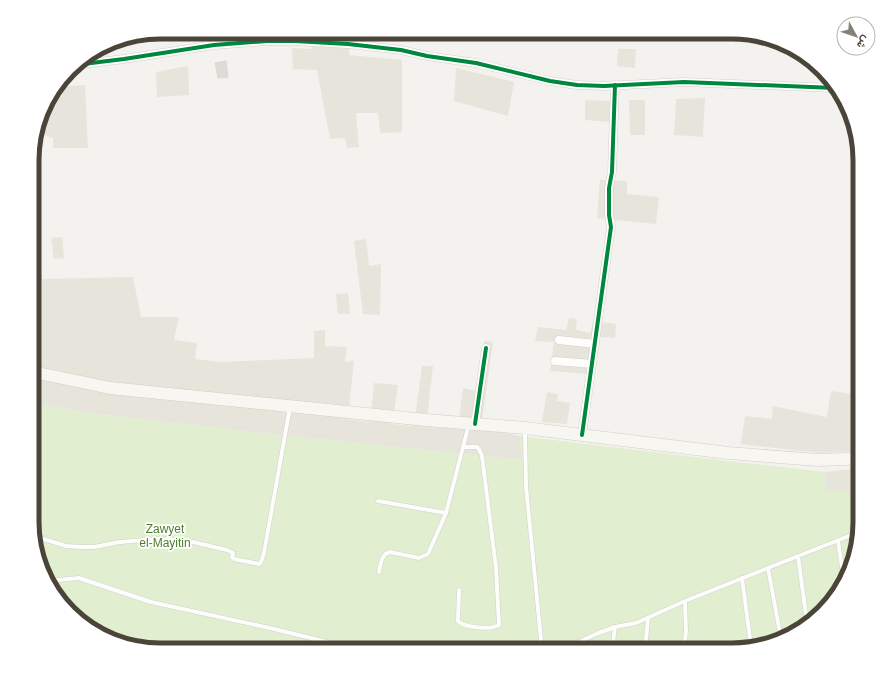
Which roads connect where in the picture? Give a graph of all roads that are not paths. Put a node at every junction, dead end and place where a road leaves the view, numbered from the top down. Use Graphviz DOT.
graph roads {
  1 [pos="87,64"];
  2 [pos="615,86"];
  3 [pos="829,88"];
  4 [pos="559,340"];
  5 [pos="595,344"];
  6 [pos="486,348"];
  7 [pos="555,361"];
  8 [pos="592,364"];
  9 [pos="39,373"];
  10 [pos="290,407"];
  11 [pos="472,424"];
  12 [pos="525,428"];
  13 [pos="582,435"];
  14 [pos="463,447"];
  15 [pos="853,458"];
  16 [pos="378,501"];
  17 [pos="446,513"];
  18 [pos="852,535"];
  19 [pos="40,538"];
  20 [pos="838,541"];
  21 [pos="798,556"];
  22 [pos="768,568"];
  23 [pos="379,572"];
  24 [pos="843,572"];
  25 [pos="742,578"];
  26 [pos="54,580"];
  27 [pos="459,590"];
  28 [pos="685,601"];
  29 [pos="807,617"];
  30 [pos="648,618"];
  31 [pos="615,627"];
  32 [pos="780,633"];
  33 [pos="579,642"];
  34 [pos="750,642"];
  35 [pos="331,643"];
  36 [pos="541,643"];
  37 [pos="613,643"];
  38 [pos="646,643"];
  39 [pos="685,643"];
  1 -- 2 [label="street"];
  2 -- 3 [label="street"];
  2 -- 5 [label="street"];
  4 -- 5 [label="street"];
  5 -- 8 [label="street"];
  6 -- 11 [label="street"];
  7 -- 8 [label="street"];
  8 -- 13 [label="street"];
  9 -- 10 [label="main road"];
  10 -- 11 [label="main road"];
  10 -- 19 [label="lane"];
  11 -- 12 [label="main road"];
  11 -- 14 [label="lane"];
  12 -- 13 [label="main road"];
  12 -- 36 [label="lane"];
  13 -- 15 [label="main road"];
  14 -- 17 [label="lane"];
  14 -- 27 [label="lane"];
  16 -- 17 [label="lane"];
  17 -- 23 [label="lane"];
  18 -- 20 [label="lane"];
  20 -- 21 [label="lane"];
  20 -- 24 [label="lane"];
  21 -- 22 [label="lane"];
  21 -- 29 [label="lane"];
  22 -- 25 [label="lane"];
  22 -- 32 [label="lane"];
  25 -- 28 [label="lane"];
  25 -- 34 [label="lane"];
  26 -- 35 [label="lane"];
  28 -- 30 [label="lane"];
  28 -- 39 [label="lane"];
  30 -- 31 [label="lane"];
  30 -- 38 [label="lane"];
  31 -- 33 [label="lane"];
  31 -- 37 [label="lane"];
}
